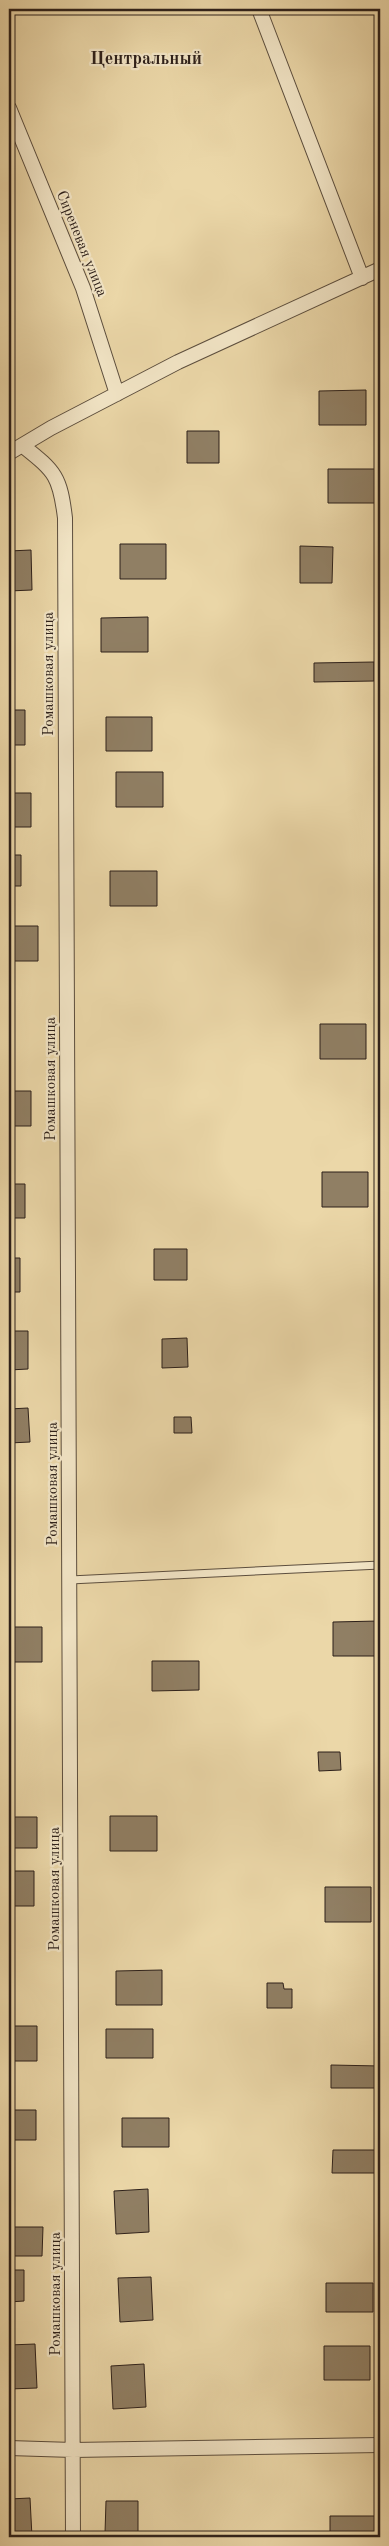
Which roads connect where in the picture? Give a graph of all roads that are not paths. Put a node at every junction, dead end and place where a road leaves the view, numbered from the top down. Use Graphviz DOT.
graph roads {
  1 [pos="259,9"];
  2 [pos="9,108"];
  3 [pos="380,270"];
  4 [pos="362,278"];
  5 [pos="116,394"];
  6 [pos="23,446"];
  7 [pos="9,453"];
  8 [pos="380,1565"];
  9 [pos="70,1580"];
  10 [pos="380,2445"];
  11 [pos="9,2448"];
  12 [pos="73,2450"];
  13 [pos="73,2537"];
  1 -- 4 [label="street"];
  2 -- 5 [label="street, Сиреневая улица"];
  3 -- 4 [label="street"];
  4 -- 5 [label="street"];
  5 -- 6 [label="street"];
  6 -- 7 [label="street"];
  6 -- 9 [label="street, Ромашковая улица"];
  8 -- 9 [label="lane"];
  9 -- 12 [label="street, Ромашковая улица"];
  10 -- 12 [label="street"];
  11 -- 12 [label="street"];
  12 -- 13 [label="street, Ромашковая улица"];
}
